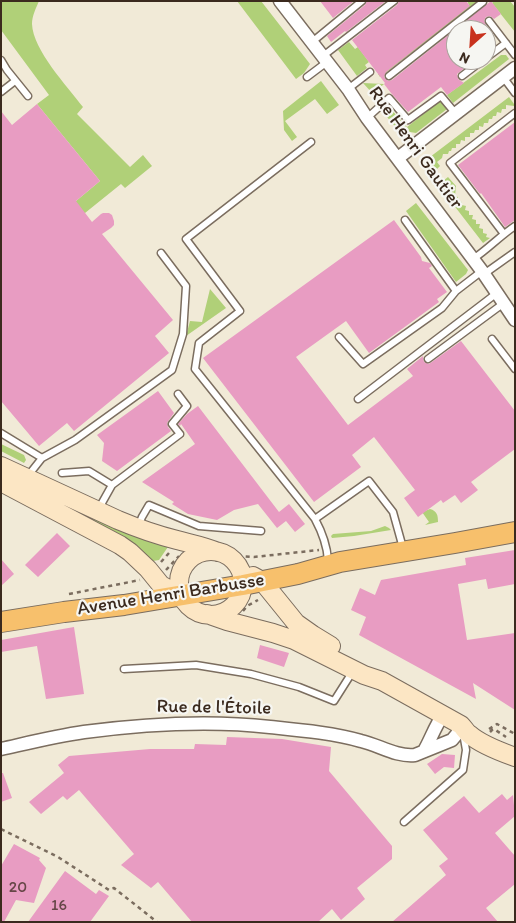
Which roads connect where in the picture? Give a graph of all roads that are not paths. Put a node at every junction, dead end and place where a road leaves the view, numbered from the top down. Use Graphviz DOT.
graph roads {
  1 [pos="280,1"];
  2 [pos="362,1"];
  3 [pos="394,1"];
  4 [pos="483,1"];
  5 [pos="496,30"];
  6 [pos="312,42"];
  7 [pos="506,43"];
  8 [pos="496,50"];
  9 [pos="515,55"];
  10 [pos="325,59"];
  11 [pos="1,60"];
  12 [pos="515,68"];
  13 [pos="470,70"];
  14 [pos="370,72"];
  15 [pos="389,76"];
  16 [pos="462,76"];
  17 [pos="308,77"];
  18 [pos="503,77"];
  19 [pos="15,80"];
  20 [pos="348,89"];
  21 [pos="1,92"];
  22 [pos="515,93"];
  23 [pos="28,96"];
  24 [pos="515,113"];
  25 [pos="456,114"];
  26 [pos="367,118"];
  27 [pos="311,142"];
  28 [pos="398,158"];
  29 [pos="405,220"];
  30 [pos="515,226"];
  31 [pos="504,234"];
  32 [pos="515,252"];
  33 [pos="160,253"];
  34 [pos="473,259"];
  35 [pos="483,272"];
  36 [pos="456,291"];
  37 [pos="501,298"];
  38 [pos="515,320"];
  39 [pos="339,337"];
  40 [pos="492,339"];
  41 [pos="428,359"];
  42 [pos="515,369"];
  43 [pos="178,394"];
  44 [pos="358,399"];
  45 [pos="1,433"];
  46 [pos="42,458"];
  47 [pos="1,466"];
  48 [pos="62,473"];
  49 [pos="26,478"];
  50 [pos="1,482"];
  51 [pos="112,485"];
  52 [pos="97,511"];
  53 [pos="315,519"];
  54 [pos="138,528"];
  55 [pos="261,531"];
  56 [pos="515,532"];
  57 [pos="222,551"];
  58 [pos="404,552"];
  59 [pos="332,557"];
  60 [pos="242,578"];
  61 [pos="164,580"];
  62 [pos="262,581"];
  63 [pos="1,612"];
  64 [pos="207,614"];
  65 [pos="1,622"];
  66 [pos="124,669"];
  67 [pos="353,669"];
  68 [pos="382,681"];
  69 [pos="443,715"];
  70 [pos="461,725"];
  71 [pos="1,749"];
  72 [pos="424,751"];
  73 [pos="515,755"];
  74 [pos="404,822"];
  1 -- 6 [label="street, Rue Henri Gautier"];
  2 -- 6 [label="lane"];
  3 -- 10 [label="lane"];
  4 -- 15 [label="lane"];
  5 -- 7 [label="lane"];
  6 -- 10 [label="street, Rue Henri Gautier"];
  7 -- 8 [label="lane"];
  7 -- 9 [label="lane"];
  10 -- 17 [label="lane"];
  10 -- 20 [label="street, Rue Henri Gautier"];
  11 -- 19 [label="lane"];
  12 -- 18 [label="street"];
  13 -- 16 [label="lane"];
  14 -- 20 [label="lane"];
  18 -- 22 [label="lane"];
  18 -- 25 [label="street"];
  19 -- 21 [label="lane"];
  19 -- 23 [label="lane"];
  20 -- 26 [label="street, Rue Henri Gautier"];
  24 -- 31 [label="lane"];
  25 -- 26 [label="lane"];
  25 -- 28 [label="street"];
  26 -- 28 [label="street, Rue Henri Gautier"];
  27 -- 53 [label="lane"];
  28 -- 34 [label="street, Rue Henri Gautier"];
  29 -- 36 [label="lane"];
  30 -- 31 [label="lane"];
  31 -- 34 [label="lane"];
  32 -- 35 [label="lane"];
  33 -- 46 [label="lane"];
  34 -- 35 [label="street, Rue Henri Gautier"];
  35 -- 36 [label="lane"];
  35 -- 37 [label="street, Rue Henri Gautier"];
  36 -- 39 [label="lane"];
  37 -- 38 [label="street, Rue Henri Gautier"];
  37 -- 41 [label="lane"];
  37 -- 44 [label="lane"];
  40 -- 42 [label="lane"];
  43 -- 51 [label="lane"];
  45 -- 46 [label="lane"];
  46 -- 49 [label="lane"];
  47 -- 49 [label="main road"];
  48 -- 51 [label="lane"];
  49 -- 52 [label="main road"];
  50 -- 61 [label="main road"];
  51 -- 52 [label="lane"];
  52 -- 54 [label="main road"];
  53 -- 58 [label="lane"];
  53 -- 59 [label="lane"];
  54 -- 55 [label="lane"];
  54 -- 57 [label="main road"];
  56 -- 58 [label="main road, Avenue Henri Barbusse"];
  57 -- 60 [label="main road"];
  57 -- 61 [label="main road"];
  58 -- 59 [label="main road, Avenue Henri Barbusse"];
  59 -- 60 [label="main road, Avenue Henri Barbusse"];
  59 -- 62 [label="main road, Avenue Henri Barbusse"];
  60 -- 61 [label="main road, Avenue Henri Barbusse"];
  60 -- 62 [label="main road, Avenue Henri Barbusse"];
  60 -- 64 [label="main road"];
  61 -- 63 [label="main road, Avenue Henri Barbusse"];
  61 -- 64 [label="main road"];
  61 -- 65 [label="main road, Avenue Henri Barbusse"];
  62 -- 68 [label="main road"];
  64 -- 67 [label="main road"];
  66 -- 67 [label="lane"];
  67 -- 68 [label="main road"];
  68 -- 69 [label="main road"];
  69 -- 70 [label="main road"];
  69 -- 72 [label="street"];
  70 -- 72 [label="street, Rue de l'Étoile"];
  70 -- 73 [label="main road"];
  70 -- 73 [label="main road"];
  70 -- 74 [label="lane"];
  71 -- 72 [label="street, Rue de l'Étoile"];
}
